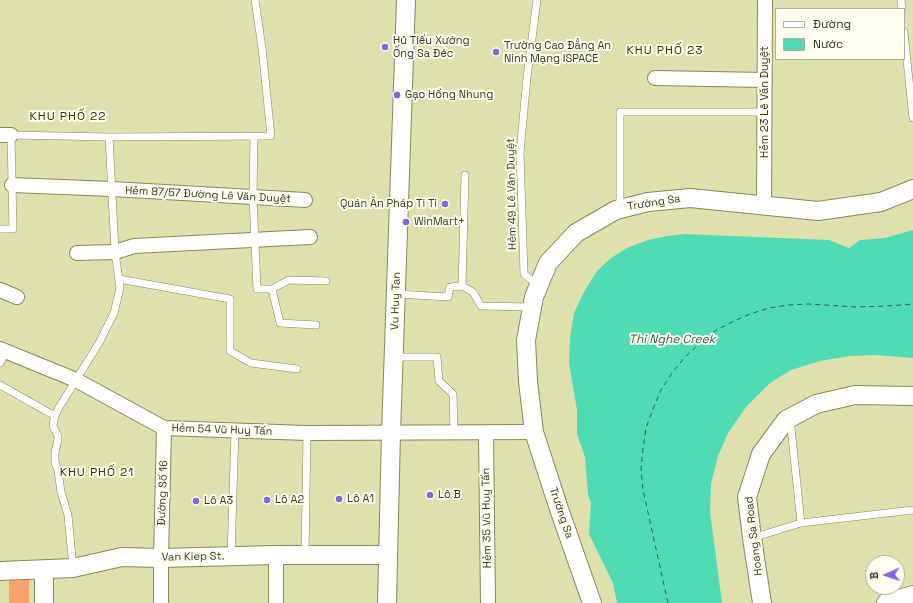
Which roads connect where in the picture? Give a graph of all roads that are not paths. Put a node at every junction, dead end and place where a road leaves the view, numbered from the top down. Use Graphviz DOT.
graph roads {
  1 [pos="255,0"];
  2 [pos="406,0"];
  3 [pos="537,0"];
  4 [pos="765,0"];
  5 [pos="905,42"];
  6 [pos="655,78"];
  7 [pos="765,80"];
  8 [pos="764,112"];
  9 [pos="913,118"];
  10 [pos="6,135"];
  11 [pos="254,136"];
  12 [pos="110,137"];
  13 [pos="465,175"];
  14 [pos="12,185"];
  15 [pos="112,189"];
  16 [pos="913,189"];
  17 [pos="253,198"];
  18 [pos="305,200"];
  19 [pos="764,204"];
  20 [pos="620,209"];
  21 [pos="0,229"];
  22 [pos="310,237"];
  23 [pos="255,240"];
  24 [pos="115,252"];
  25 [pos="77,253"];
  26 [pos="119,280"];
  27 [pos="326,282"];
  28 [pos="462,286"];
  29 [pos="539,286"];
  30 [pos="272,289"];
  31 [pos="0,290"];
  32 [pos="396,294"];
  33 [pos="17,297"];
  34 [pos="532,307"];
  35 [pos="316,325"];
  36 [pos="2,354"];
  37 [pos="394,357"];
  38 [pos="297,369"];
  39 [pos="76,380"];
  40 [pos="0,385"];
  41 [pos="913,396"];
  42 [pos="55,416"];
  43 [pos="790,418"];
  44 [pos="164,428"];
  45 [pos="235,430"];
  46 [pos="534,432"];
  47 [pos="307,433"];
  48 [pos="391,433"];
  49 [pos="454,433"];
  50 [pos="486,433"];
  51 [pos="913,510"];
  52 [pos="801,524"];
  53 [pos="752,538"];
  54 [pos="305,554"];
  55 [pos="276,555"];
  56 [pos="387,555"];
  57 [pos="231,556"];
  58 [pos="161,558"];
  59 [pos="73,568"];
  60 [pos="44,570"];
  61 [pos="0,571"];
  62 [pos="913,595"];
  63 [pos="44,603"];
  64 [pos="161,603"];
  65 [pos="276,603"];
  66 [pos="387,603"];
  67 [pos="488,603"];
  68 [pos="592,603"];
  69 [pos="762,603"];
  70 [pos="886,603"];
  1 -- 11 [label="lane"];
  2 -- 32 [label="street, Vu Huy Tan"];
  3 -- 29 [label="lane, Hẻm 49 Lê Văn Duyệt"];
  4 -- 7 [label="street, Hẻm 23 Lê Văn Duyệt"];
  5 -- 9 [label="lane"];
  6 -- 7 [label="street"];
  7 -- 8 [label="street, Hẻm 23 Lê Văn Duyệt"];
  8 -- 19 [label="street, Hẻm 23 Lê Văn Duyệt"];
  8 -- 20 [label="lane"];
  10 -- 12 [label="lane"];
  10 -- 14 [label="lane"];
  11 -- 12 [label="lane"];
  11 -- 17 [label="lane"];
  12 -- 15 [label="lane"];
  13 -- 28 [label="lane"];
  14 -- 15 [label="street, Hẻm 87/57 Đường Lê Văn Duyệt"];
  14 -- 21 [label="lane"];
  15 -- 17 [label="street, Hẻm 87/57 Đường Lê Văn Duyệt"];
  15 -- 24 [label="lane"];
  16 -- 19 [label="street, Trường Sa"];
  17 -- 18 [label="street, Hẻm 87/57 Đường Lê Văn Duyệt"];
  17 -- 23 [label="lane"];
  19 -- 20 [label="street, Trường Sa"];
  20 -- 29 [label="street, Trường Sa"];
  22 -- 23 [label="street"];
  23 -- 24 [label="street"];
  23 -- 30 [label="lane"];
  24 -- 25 [label="street"];
  24 -- 26 [label="lane"];
  26 -- 38 [label="lane"];
  26 -- 39 [label="lane"];
  27 -- 30 [label="lane"];
  28 -- 32 [label="lane"];
  28 -- 34 [label="lane"];
  29 -- 34 [label="street, Trường Sa"];
  30 -- 35 [label="lane"];
  31 -- 33 [label="street"];
  32 -- 37 [label="street, Vu Huy Tan"];
  34 -- 46 [label="street, Trường Sa"];
  36 -- 39 [label="street, Hẻm 54 Vũ Huy Tấn"];
  37 -- 48 [label="street, Vu Huy Tan"];
  37 -- 49 [label="lane"];
  39 -- 42 [label="lane"];
  39 -- 44 [label="street, Hẻm 54 Vũ Huy Tấn"];
  40 -- 42 [label="lane"];
  41 -- 43 [label="street, Hoang Sa Road"];
  42 -- 59 [label="lane"];
  43 -- 52 [label="lane"];
  43 -- 53 [label="street, Hoang Sa Road"];
  44 -- 45 [label="street, Hẻm 54 Vũ Huy Tấn"];
  44 -- 58 [label="street, Đường Số 16"];
  45 -- 47 [label="street, Hẻm 54 Vũ Huy Tấn"];
  45 -- 57 [label="lane"];
  46 -- 50 [label="street, Hẻm 54 Vũ Huy Tấn"];
  46 -- 68 [label="street, Trường Sa"];
  47 -- 48 [label="street, Hẻm 54 Vũ Huy Tấn"];
  47 -- 54 [label="lane"];
  48 -- 49 [label="street, Hẻm 54 Vũ Huy Tấn"];
  48 -- 56 [label="street, Vu Huy Tan"];
  49 -- 50 [label="street, Hẻm 54 Vũ Huy Tấn"];
  50 -- 67 [label="street, Hẻm 35 Vũ Huy Tấn"];
  51 -- 52 [label="lane"];
  52 -- 53 [label="lane"];
  53 -- 69 [label="street, Hoang Sa Road"];
  54 -- 55 [label="street, Van Kiep St."];
  54 -- 56 [label="street, Van Kiep St."];
  55 -- 57 [label="street, Van Kiep St."];
  55 -- 65 [label="street"];
  56 -- 66 [label="street, Vu Huy Tan"];
  57 -- 58 [label="street, Van Kiep St."];
  58 -- 59 [label="street, Van Kiep St."];
  58 -- 64 [label="street, Đường Số 16"];
  59 -- 60 [label="street, Van Kiep St."];
  60 -- 61 [label="street, Van Kiep St."];
  60 -- 63 [label="street"];
  62 -- 70 [label="street"];
}
